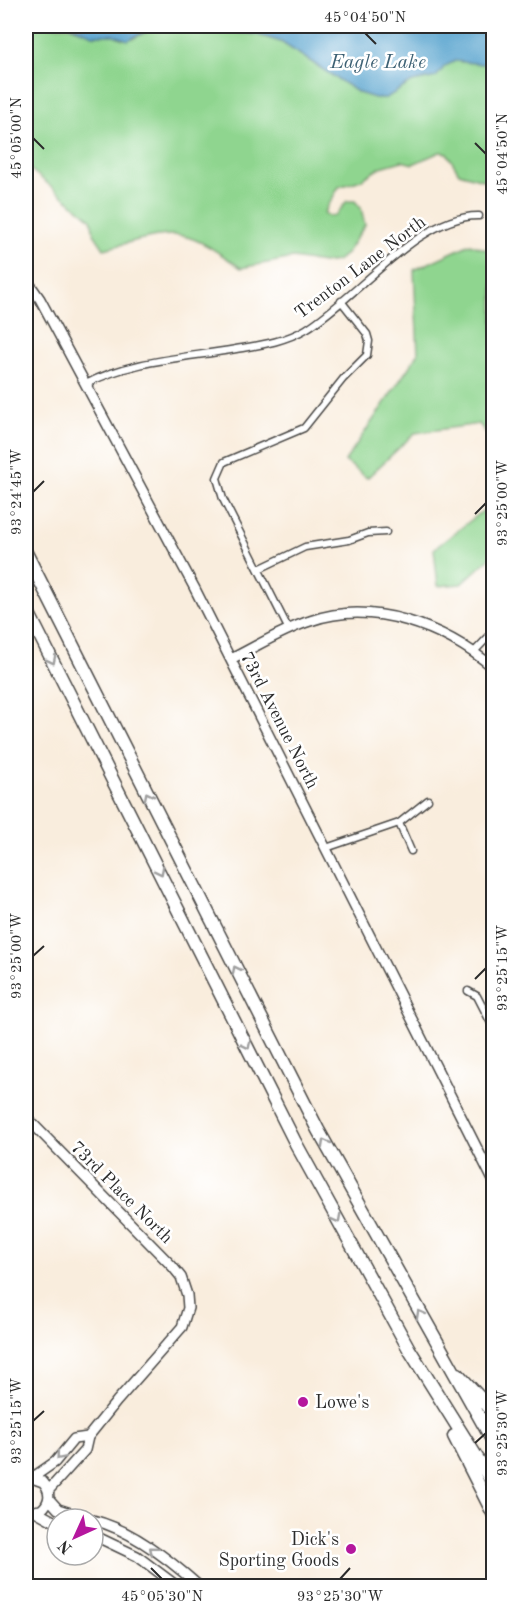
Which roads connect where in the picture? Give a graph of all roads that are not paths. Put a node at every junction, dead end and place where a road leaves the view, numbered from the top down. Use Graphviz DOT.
graph roads {
  1 [pos="479,216"];
  2 [pos="26,279"];
  3 [pos="341,301"];
  4 [pos="86,384"];
  5 [pos="386,532"];
  6 [pos="26,553"];
  7 [pos="259,568"];
  8 [pos="26,608"];
  9 [pos="289,630"];
  10 [pos="494,631"];
  11 [pos="473,652"];
  12 [pos="231,659"];
  13 [pos="494,668"];
  14 [pos="428,800"];
  15 [pos="399,823"];
  16 [pos="326,848"];
  17 [pos="411,851"];
  18 [pos="468,991"];
  19 [pos="494,1029"];
  20 [pos="26,1117"];
  21 [pos="494,1182"];
  22 [pos="409,1349"];
  23 [pos="448,1365"];
  24 [pos="494,1413"];
  25 [pos="88,1437"];
  26 [pos="494,1443"];
  27 [pos="29,1478"];
  28 [pos="494,1485"];
  29 [pos="49,1495"];
  30 [pos="57,1507"];
  31 [pos="29,1514"];
  32 [pos="494,1515"];
  33 [pos="45,1519"];
  34 [pos="105,1525"];
  35 [pos="105,1541"];
  36 [pos="177,1587"];
  37 [pos="199,1587"];
  1 -- 3 [label="street, Trenton Lane North"];
  2 -- 4 [label="street, 73rd Avenue North"];
  3 -- 4 [label="street, Trenton Lane North"];
  3 -- 7 [label="street"];
  4 -- 12 [label="street, 73rd Avenue North"];
  5 -- 7 [label="street"];
  23 -- 6 [label="highway, one-way"];
  7 -- 9 [label="street"];
  8 -- 22 [label="highway, one-way"];
  9 -- 11 [label="street"];
  9 -- 12 [label="street"];
  10 -- 11 [label="street"];
  11 -- 13 [label="street"];
  12 -- 16 [label="street, 73rd Avenue North"];
  14 -- 15 [label="street"];
  15 -- 16 [label="street"];
  15 -- 17 [label="street"];
  16 -- 21 [label="street, 73rd Avenue North"];
  18 -- 19 [label="street"];
  20 -- 25 [label="street, 73rd Place North"];
  22 -- 28 [label="highway"];
  22 -- 32 [label="highway"];
  23 -- 24 [label="highway"];
  23 -- 26 [label="highway"];
  25 -- 27 [label="street, one-way"];
  25 -- 29 [label="street"];
  27 -- 29 [label="street"];
  29 -- 30 [label="street"];
  29 -- 31 [label="street"];
  31 -- 33 [label="street"];
  37 -- 34 [label="street, one-way"];
  35 -- 36 [label="street"];
}
